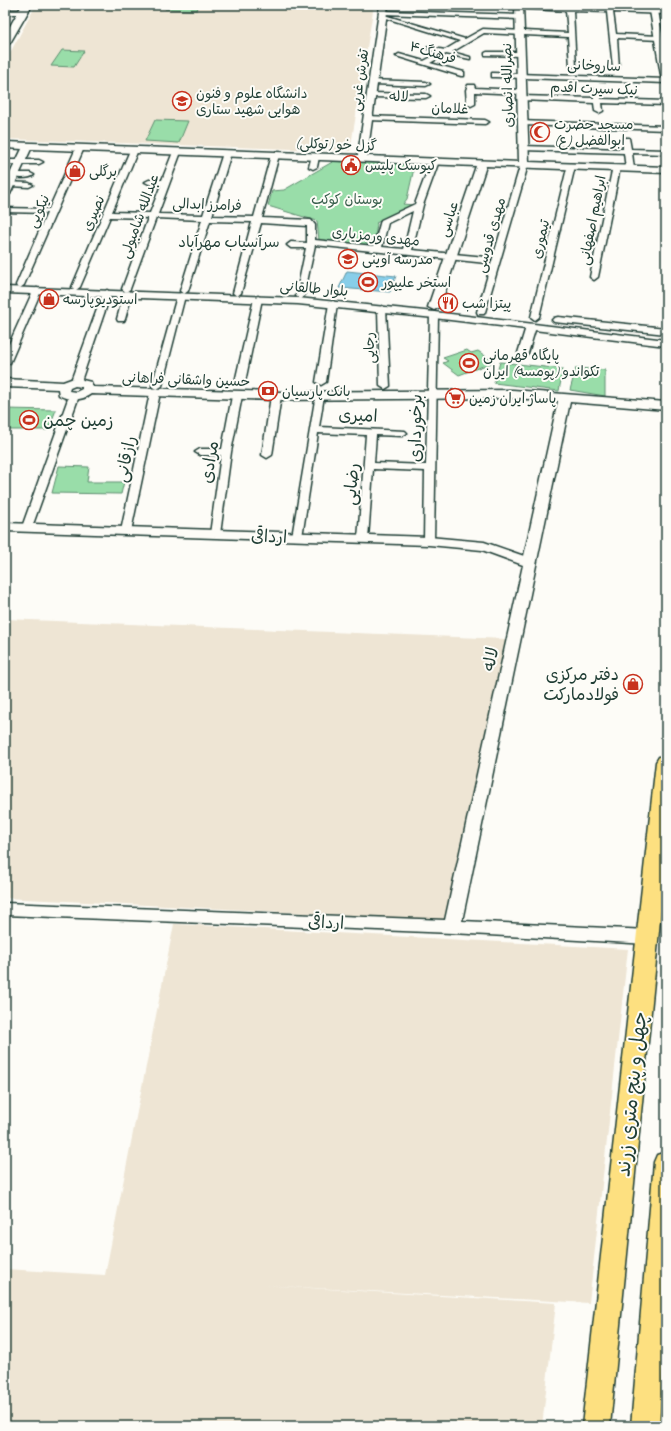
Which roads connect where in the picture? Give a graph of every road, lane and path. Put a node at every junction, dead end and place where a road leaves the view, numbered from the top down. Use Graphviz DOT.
graph roads {
  1 [pos="520,6"];
  2 [pos="569,7"];
  3 [pos="609,8"];
  4 [pos="654,8"];
  5 [pos="25,9"];
  6 [pos="383,11"];
  7 [pos="5,12"];
  8 [pos="666,12"];
  9 [pos="429,14"];
  10 [pos="450,15"];
  11 [pos="494,16"];
  12 [pos="520,17"];
  13 [pos="427,22"];
  14 [pos="449,23"];
  15 [pos="494,32"];
  16 [pos="520,33"];
  17 [pos="572,35"];
  18 [pos="613,36"];
  19 [pos="659,38"];
  20 [pos="466,41"];
  21 [pos="5,43"];
  22 [pos="445,44"];
  23 [pos="456,46"];
  24 [pos="430,48"];
  25 [pos="446,52"];
  26 [pos="488,54"];
  27 [pos="520,54"];
  28 [pos="399,56"];
  29 [pos="468,58"];
  30 [pos="426,63"];
  31 [pos="574,66"];
  32 [pos="617,67"];
  33 [pos="461,74"];
  34 [pos="495,74"];
  35 [pos="562,74"];
  36 [pos="595,75"];
  37 [pos="426,76"];
  38 [pos="521,76"];
  39 [pos="625,76"];
  40 [pos="666,76"];
  41 [pos="373,82"];
  42 [pos="426,84"];
  43 [pos="564,93"];
  44 [pos="371,95"];
  45 [pos="521,95"];
  46 [pos="629,95"];
  47 [pos="598,101"];
  48 [pos="666,103"];
  49 [pos="471,104"];
  50 [pos="416,110"];
  51 [pos="566,110"];
  52 [pos="599,111"];
  53 [pos="451,112"];
  54 [pos="487,114"];
  55 [pos="368,118"];
  56 [pos="553,120"];
  57 [pos="451,121"];
  58 [pos="485,122"];
  59 [pos="592,122"];
  60 [pos="522,123"];
  61 [pos="414,124"];
  62 [pos="631,127"];
  63 [pos="666,128"];
  64 [pos="451,129"];
  65 [pos="485,130"];
  66 [pos="553,133"];
  67 [pos="594,136"];
  68 [pos="5,145"];
  69 [pos="28,146"];
  70 [pos="80,148"];
  71 [pos="522,148"];
  72 [pos="134,150"];
  73 [pos="628,151"];
  74 [pos="177,152"];
  75 [pos="666,152"];
  76 [pos="227,153"];
  77 [pos="275,155"];
  78 [pos="315,157"];
  79 [pos="362,159"];
  80 [pos="436,161"];
  81 [pos="5,162"];
  82 [pos="20,162"];
  83 [pos="39,162"];
  84 [pos="482,163"];
  85 [pos="524,165"];
  86 [pos="571,166"];
  87 [pos="313,168"];
  88 [pos="616,168"];
  89 [pos="630,169"];
  90 [pos="666,170"];
  91 [pos="14,174"];
  92 [pos="30,175"];
  93 [pos="149,182"];
  94 [pos="165,183"];
  95 [pos="10,184"];
  96 [pos="29,185"];
  97 [pos="5,194"];
  98 [pos="419,206"];
  99 [pos="5,210"];
  100 [pos="52,212"];
  101 [pos="107,214"];
  102 [pos="153,216"];
  103 [pos="207,218"];
  104 [pos="257,220"];
  105 [pos="291,244"];
  106 [pos="310,244"];
  107 [pos="377,249"];
  108 [pos="407,252"];
  109 [pos="451,257"];
  110 [pos="486,260"];
  111 [pos="594,278"];
  112 [pos="5,284"];
  113 [pos="20,285"];
  114 [pos="76,287"];
  115 [pos="5,290"];
  116 [pos="37,291"];
  117 [pos="127,291"];
  118 [pos="106,293"];
  119 [pos="237,293"];
  120 [pos="183,294"];
  121 [pos="299,298"];
  122 [pos="258,299"];
  123 [pos="333,304"];
  124 [pos="382,309"];
  125 [pos="434,311"];
  126 [pos="481,312"];
  127 [pos="121,319"];
  128 [pos="533,322"];
  129 [pos="666,331"];
  130 [pos="666,343"];
  131 [pos="523,353"];
  132 [pos="5,363"];
  133 [pos="78,382"];
  134 [pos="240,382"];
  135 [pos="321,382"];
  136 [pos="5,383"];
  137 [pos="385,386"];
  138 [pos="5,389"];
  139 [pos="63,389"];
  140 [pos="88,390"];
  141 [pos="156,390"];
  142 [pos="432,395"];
  143 [pos="74,396"];
  144 [pos="237,396"];
  145 [pos="276,396"];
  146 [pos="319,396"];
  147 [pos="565,398"];
  148 [pos="618,403"];
  149 [pos="666,406"];
  150 [pos="666,411"];
  151 [pos="314,430"];
  152 [pos="371,432"];
  153 [pos="402,433"];
  154 [pos="200,452"];
  155 [pos="226,452"];
  156 [pos="267,455"];
  157 [pos="368,466"];
  158 [pos="430,468"];
  159 [pos="5,527"];
  160 [pos="27,527"];
  161 [pos="126,531"];
  162 [pos="215,534"];
  163 [pos="297,536"];
  164 [pos="363,539"];
  165 [pos="429,541"];
  166 [pos="530,562"];
  167 [pos="666,762"];
  168 [pos="5,908"];
  169 [pos="452,927"];
  170 [pos="648,937"];
  171 [pos="666,1162"];
  172 [pos="596,1426"];
  173 [pos="644,1426"];
  1 -- 2 [label="street"];
  1 -- 12 [label="street, نصرالله انصاری"];
  2 -- 3 [label="street"];
  2 -- 17 [label="street"];
  3 -- 4 [label="street"];
  3 -- 18 [label="street"];
  4 -- 8 [label="street"];
  4 -- 19 [label="street"];
  5 -- 7 [label="street"];
  5 -- 21 [label="main road"];
  6 -- 9 [label="street"];
  6 -- 20 [label="street"];
  6 -- 41 [label="street, تفرش غربی"];
  9 -- 10 [label="street"];
  9 -- 13 [label="street"];
  10 -- 11 [label="street"];
  10 -- 14 [label="street"];
  11 -- 12 [label="street"];
  11 -- 15 [label="street"];
  12 -- 16 [label="street, نصرالله انصاری"];
  15 -- 16 [label="street"];
  15 -- 20 [label="street"];
  16 -- 17 [label="street"];
  16 -- 27 [label="street, نصرالله انصاری"];
  17 -- 31 [label="street"];
  18 -- 19 [label="street"];
  18 -- 32 [label="street"];
  19 -- 40 [label="street"];
  20 -- 23 [label="street"];
  22 -- 23 [label="street"];
  23 -- 25 [label="street"];
  24 -- 25 [label="street"];
  25 -- 29 [label="street"];
  25 -- 30 [label="street"];
  26 -- 27 [label="street"];
  27 -- 38 [label="street, نصرالله انصاری"];
  28 -- 30 [label="street, فرهنگ۴"];
  30 -- 33 [label="street, فرهنگ۴"];
  34 -- 38 [label="street, ساروخانی"];
  35 -- 36 [label="street, ساروخانی"];
  35 -- 38 [label="street, ساروخانی"];
  35 -- 43 [label="street"];
  36 -- 39 [label="street, ساروخانی"];
  36 -- 47 [label="street"];
  37 -- 42 [label="street, لاله"];
  38 -- 45 [label="street, نصرالله انصاری"];
  39 -- 40 [label="street, ساروخانی"];
  39 -- 46 [label="street"];
  41 -- 42 [label="street"];
  41 -- 44 [label="street, تفرش غربی"];
  42 -- 44 [label="street, لاله"];
  43 -- 45 [label="street, نیک سیرت اقدم"];
  43 -- 47 [label="street, نیک سیرت اقدم"];
  43 -- 51 [label="street"];
  44 -- 55 [label="street, تفرش غربی"];
  45 -- 49 [label="street, نیک سیرت اقدم"];
  45 -- 60 [label="street, نصرالله انصاری"];
  46 -- 47 [label="street, نیک سیرت اقدم"];
  46 -- 48 [label="street, نیک سیرت اقدم"];
  46 -- 62 [label="street"];
  47 -- 52 [label="street"];
  50 -- 61 [label="street, غلامان"];
  53 -- 57 [label="street"];
  54 -- 58 [label="street"];
  55 -- 61 [label="street, غلامان"];
  55 -- 79 [label="street, تفرش غربی"];
  56 -- 59 [label="street"];
  56 -- 60 [label="street"];
  56 -- 66 [label="street"];
  57 -- 58 [label="street, غلامان"];
  57 -- 61 [label="street, غلامان"];
  57 -- 64 [label="street"];
  58 -- 65 [label="street"];
  59 -- 62 [label="street"];
  59 -- 67 [label="street"];
  60 -- 71 [label="street, نصرالله انصاری"];
  62 -- 63 [label="street"];
  62 -- 73 [label="street"];
  68 -- 69 [label="street, گزل خو (توکلی)"];
  69 -- 70 [label="street, گزل خو (توکلی)"];
  69 -- 82 [label="street"];
  70 -- 72 [label="street, گزل خو (توکلی)"];
  70 -- 100 [label="street, نیکویی"];
  71 -- 73 [label="street"];
  71 -- 85 [label="street, نصرالله انصاری"];
  72 -- 74 [label="street, گزل خو (توکلی)"];
  72 -- 101 [label="street, نصیری"];
  73 -- 75 [label="street"];
  73 -- 89 [label="street"];
  74 -- 76 [label="street, گزل خو (توکلی)"];
  74 -- 94 [label="street, عبدالله شامبولی"];
  76 -- 77 [label="street, گزل خو (توکلی)"];
  76 -- 103 [label="street, رازقانی"];
  77 -- 78 [label="street, گزل خو (توکلی)"];
  77 -- 104 [label="street"];
  78 -- 79 [label="street, گزل خو (توکلی)"];
  78 -- 87 [label="street"];
  79 -- 80 [label="street, گزل خو (توکلی)"];
  80 -- 84 [label="street, گزل خو (توکلی)"];
  80 -- 98 [label="street"];
  81 -- 82 [label="street"];
  82 -- 83 [label="street"];
  82 -- 91 [label="street"];
  84 -- 85 [label="street, گزل خو (توکلی)"];
  84 -- 109 [label="street, عباسی"];
  85 -- 86 [label="street, گزل خو (توکلی)"];
  85 -- 126 [label="street, مهدی قدوسی"];
  86 -- 88 [label="street, گزل خو (توکلی)"];
  86 -- 128 [label="street, تیموری"];
  88 -- 89 [label="street, گزل خو (توکلی)"];
  88 -- 111 [label="street, ابراهیم اصفهانی"];
  89 -- 90 [label="street, گزل خو (توکلی)"];
  91 -- 92 [label="street"];
  91 -- 95 [label="street"];
  93 -- 94 [label="street"];
  94 -- 102 [label="street, عبدالله شامبولی"];
  95 -- 96 [label="street"];
  95 -- 97 [label="street"];
  98 -- 107 [label="street"];
  98 -- 108 [label="street"];
  99 -- 100 [label="street"];
  100 -- 113 [label="street, نیکویی"];
  101 -- 102 [label="street, فرامرز ابدالی"];
  101 -- 114 [label="street, نصیری"];
  102 -- 103 [label="street, فرامرز ابدالی"];
  102 -- 117 [label="street, عبدالله شامبولی"];
  103 -- 104 [label="street, فرامرز ابدالی"];
  103 -- 120 [label="street, رازقانی"];
  104 -- 106 [label="street, فرامرز ابدالی"];
  104 -- 119 [label="street"];
  105 -- 106 [label="street, مهدی ورمزیاری"];
  106 -- 107 [label="street, مهدی ورمزیاری"];
  106 -- 121 [label="street"];
  107 -- 108 [label="street, مهدی ورمزیاری"];
  108 -- 109 [label="street, مهدی ورمزیاری"];
  109 -- 110 [label="street, مهدی ورمزیاری"];
  109 -- 125 [label="street, عباسی"];
  112 -- 113 [label="street, بلوار طالقانی"];
  113 -- 114 [label="street, بلوار طالقانی"];
  114 -- 117 [label="street, بلوار طالقانی"];
  115 -- 116 [label="street, بلوار طالقانی"];
  116 -- 118 [label="street, بلوار طالقانی"];
  116 -- 132 [label="street"];
  117 -- 118 [label="street, بلوار طالقانی"];
  117 -- 120 [label="street, بلوار طالقانی"];
  117 -- 127 [label="street, عبدالله شامبولی"];
  118 -- 133 [label="street"];
  119 -- 120 [label="street, بلوار طالقانی"];
  119 -- 121 [label="street, بلوار طالقانی"];
  120 -- 122 [label="street, بلوار طالقانی"];
  120 -- 141 [label="street, رازقانی"];
  121 -- 122 [label="street, بلوار طالقانی"];
  121 -- 123 [label="street, بلوار طالقانی"];
  121 -- 125 [label="street, بلوار طالقانی"];
  122 -- 134 [label="street"];
  123 -- 124 [label="street, بلوار طالقانی"];
  123 -- 135 [label="street"];
  124 -- 125 [label="street, بلوار طالقانی"];
  124 -- 137 [label="street, رجایی"];
  125 -- 126 [label="street, بلوار طالقانی"];
  125 -- 128 [label="street, بلوار طالقانی"];
  125 -- 142 [label="street, برخورداری"];
  126 -- 128 [label="street, بلوار طالقانی"];
  128 -- 129 [label="street, بلوار طالقانی"];
  128 -- 130 [label="street, بلوار طالقانی"];
  128 -- 131 [label="street, تیموری"];
  133 -- 139 [label="street"];
  133 -- 140 [label="street"];
  136 -- 139 [label="street"];
  138 -- 139 [label="street"];
  139 -- 143 [label="street"];
  140 -- 141 [label="street, حسین واشقانی فراهانی"];
  140 -- 143 [label="street"];
  141 -- 144 [label="street, حسین واشقانی فراهانی"];
  141 -- 161 [label="street, رازقانی"];
  142 -- 146 [label="street, حسین واشقانی فراهانی"];
  142 -- 147 [label="street, حسین واشقانی فراهانی"];
  142 -- 158 [label="street, برخورداری"];
  143 -- 160 [label="street"];
  144 -- 145 [label="street, حسین واشقانی فراهانی"];
  144 -- 155 [label="street, مرادی"];
  145 -- 146 [label="street, حسین واشقانی فراهانی"];
  145 -- 156 [label="street"];
  146 -- 151 [label="street"];
  147 -- 148 [label="street, حسین واشقانی فراهانی"];
  147 -- 166 [label="street, لاله"];
  148 -- 149 [label="street, حسین واشقانی فراهانی"];
  148 -- 150 [label="street, حسین واشقانی فراهانی"];
  151 -- 152 [label="street, امیری"];
  151 -- 163 [label="street"];
  152 -- 153 [label="street, امیری"];
  152 -- 157 [label="street, رضایی"];
  154 -- 155 [label="street"];
  155 -- 162 [label="street, مرادی"];
  157 -- 158 [label="street"];
  157 -- 164 [label="street, رضایی"];
  158 -- 165 [label="street, برخورداری"];
  159 -- 160 [label="street, ارداقی"];
  160 -- 161 [label="street, ارداقی"];
  161 -- 162 [label="street, ارداقی"];
  162 -- 163 [label="street, ارداقی"];
  163 -- 164 [label="street, ارداقی"];
  164 -- 165 [label="street, ارداقی"];
  165 -- 166 [label="street, ارداقی"];
  166 -- 169 [label="street, لاله"];
  167 -- 170 [label="main road, چهل و پنج متری زرند"];
  168 -- 169 [label="street, ارداقی"];
  169 -- 170 [label="street, ارداقی"];
  170 -- 172 [label="main road, چهل و پنج متری زرند"];
  171 -- 173 [label="main road"];
}
